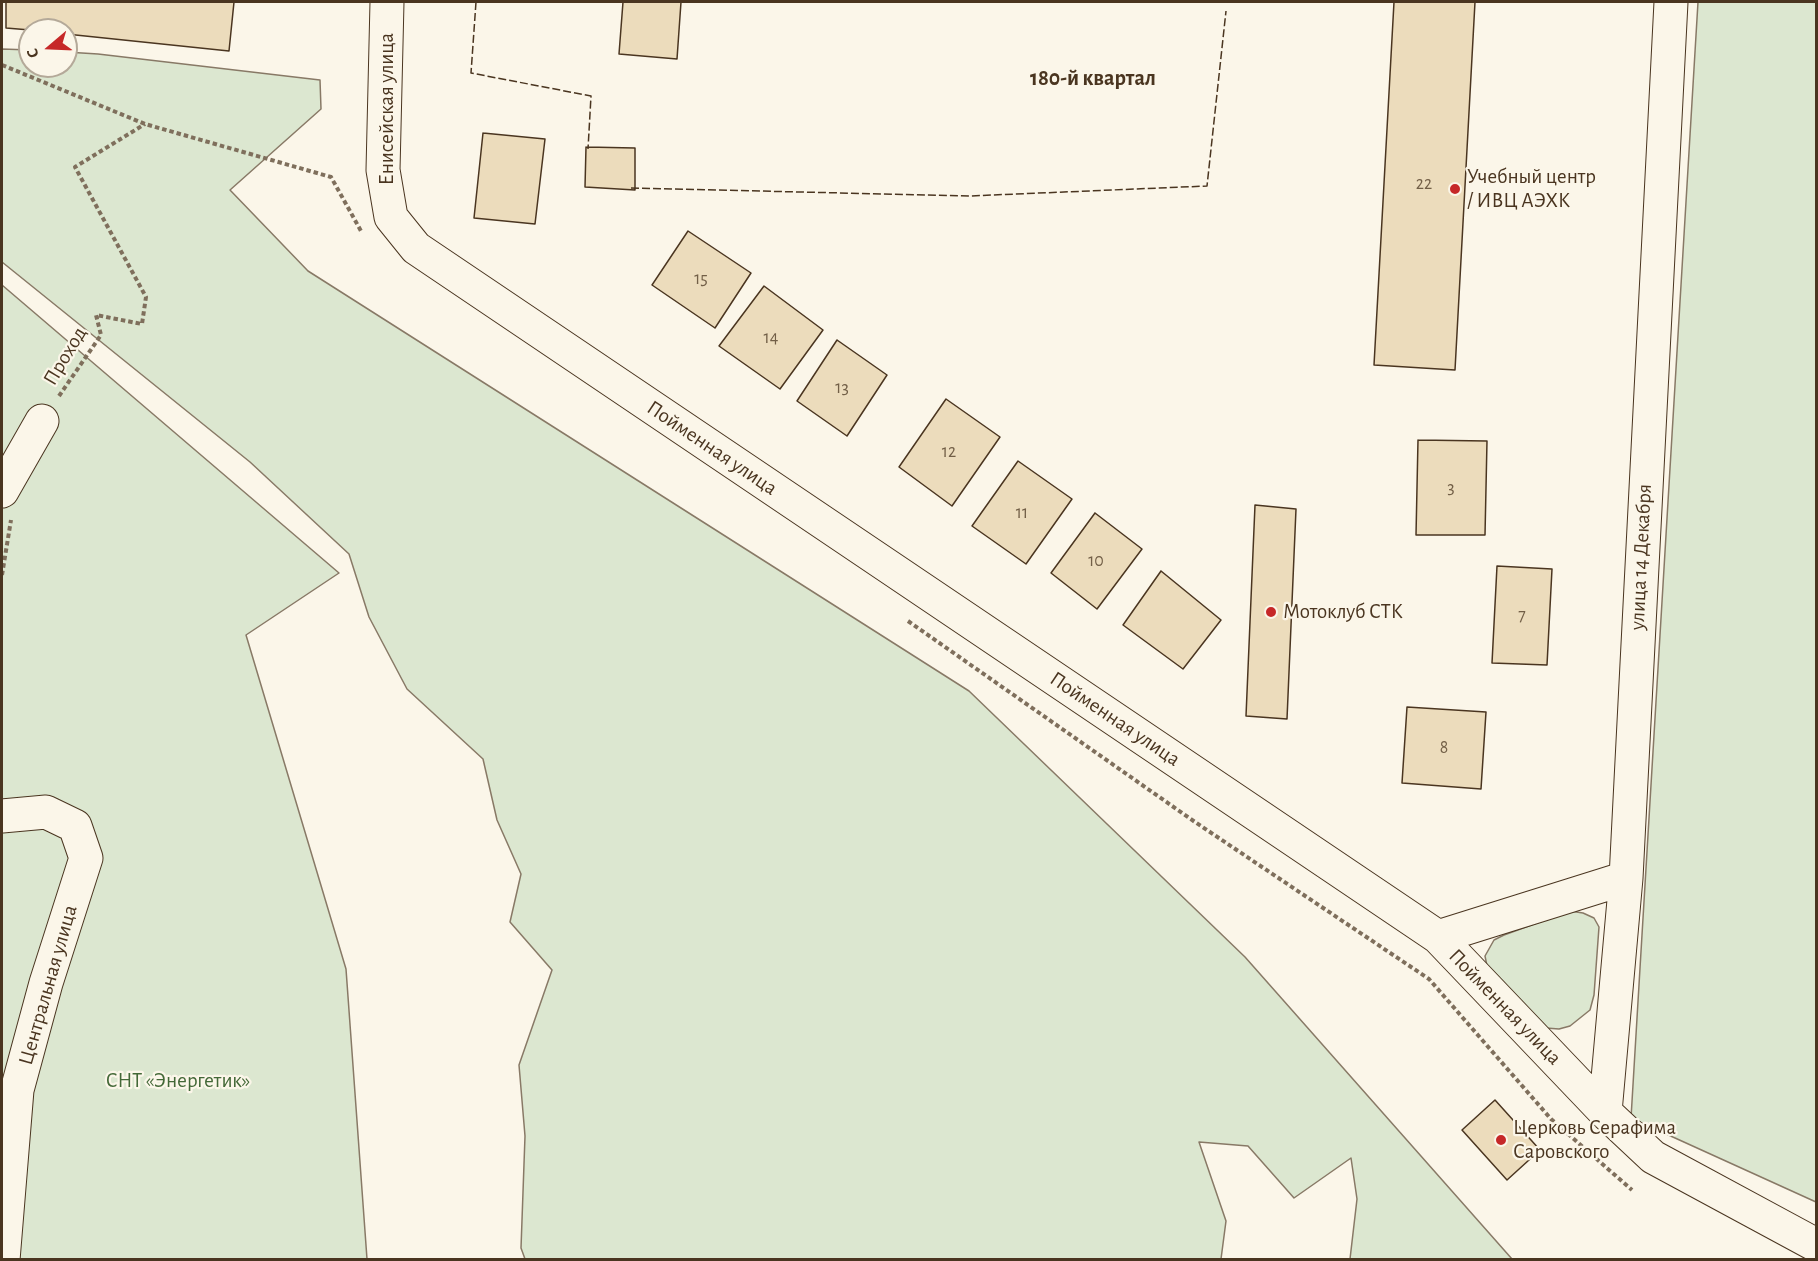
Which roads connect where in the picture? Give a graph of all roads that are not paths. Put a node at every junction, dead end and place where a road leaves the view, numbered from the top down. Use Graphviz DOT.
graph roads {
  1 [pos="387,2"];
  2 [pos="1671,2"];
  3 [pos="391,217"];
  4 [pos="42,421"];
  5 [pos="2,491"];
  6 [pos="2,816"];
  7 [pos="1626,878"];
  8 [pos="1438,937"];
  9 [pos="1605,1112"];
  10 [pos="1816,1245"];
  11 [pos="3,1260"];
  1 -- 3 [label="street, Енисейская улица"];
  2 -- 7 [label="street, улица 14 Декабря"];
  3 -- 8 [label="street, Пойменная улица"];
  4 -- 5 [label="street"];
  6 -- 11 [label="street, Центральная улица"];
  7 -- 8 [label="street"];
  7 -- 9 [label="street, улица 14 Декабря"];
  8 -- 9 [label="street, Пойменная улица"];
  9 -- 10 [label="street, Пойменная улица"];
}
